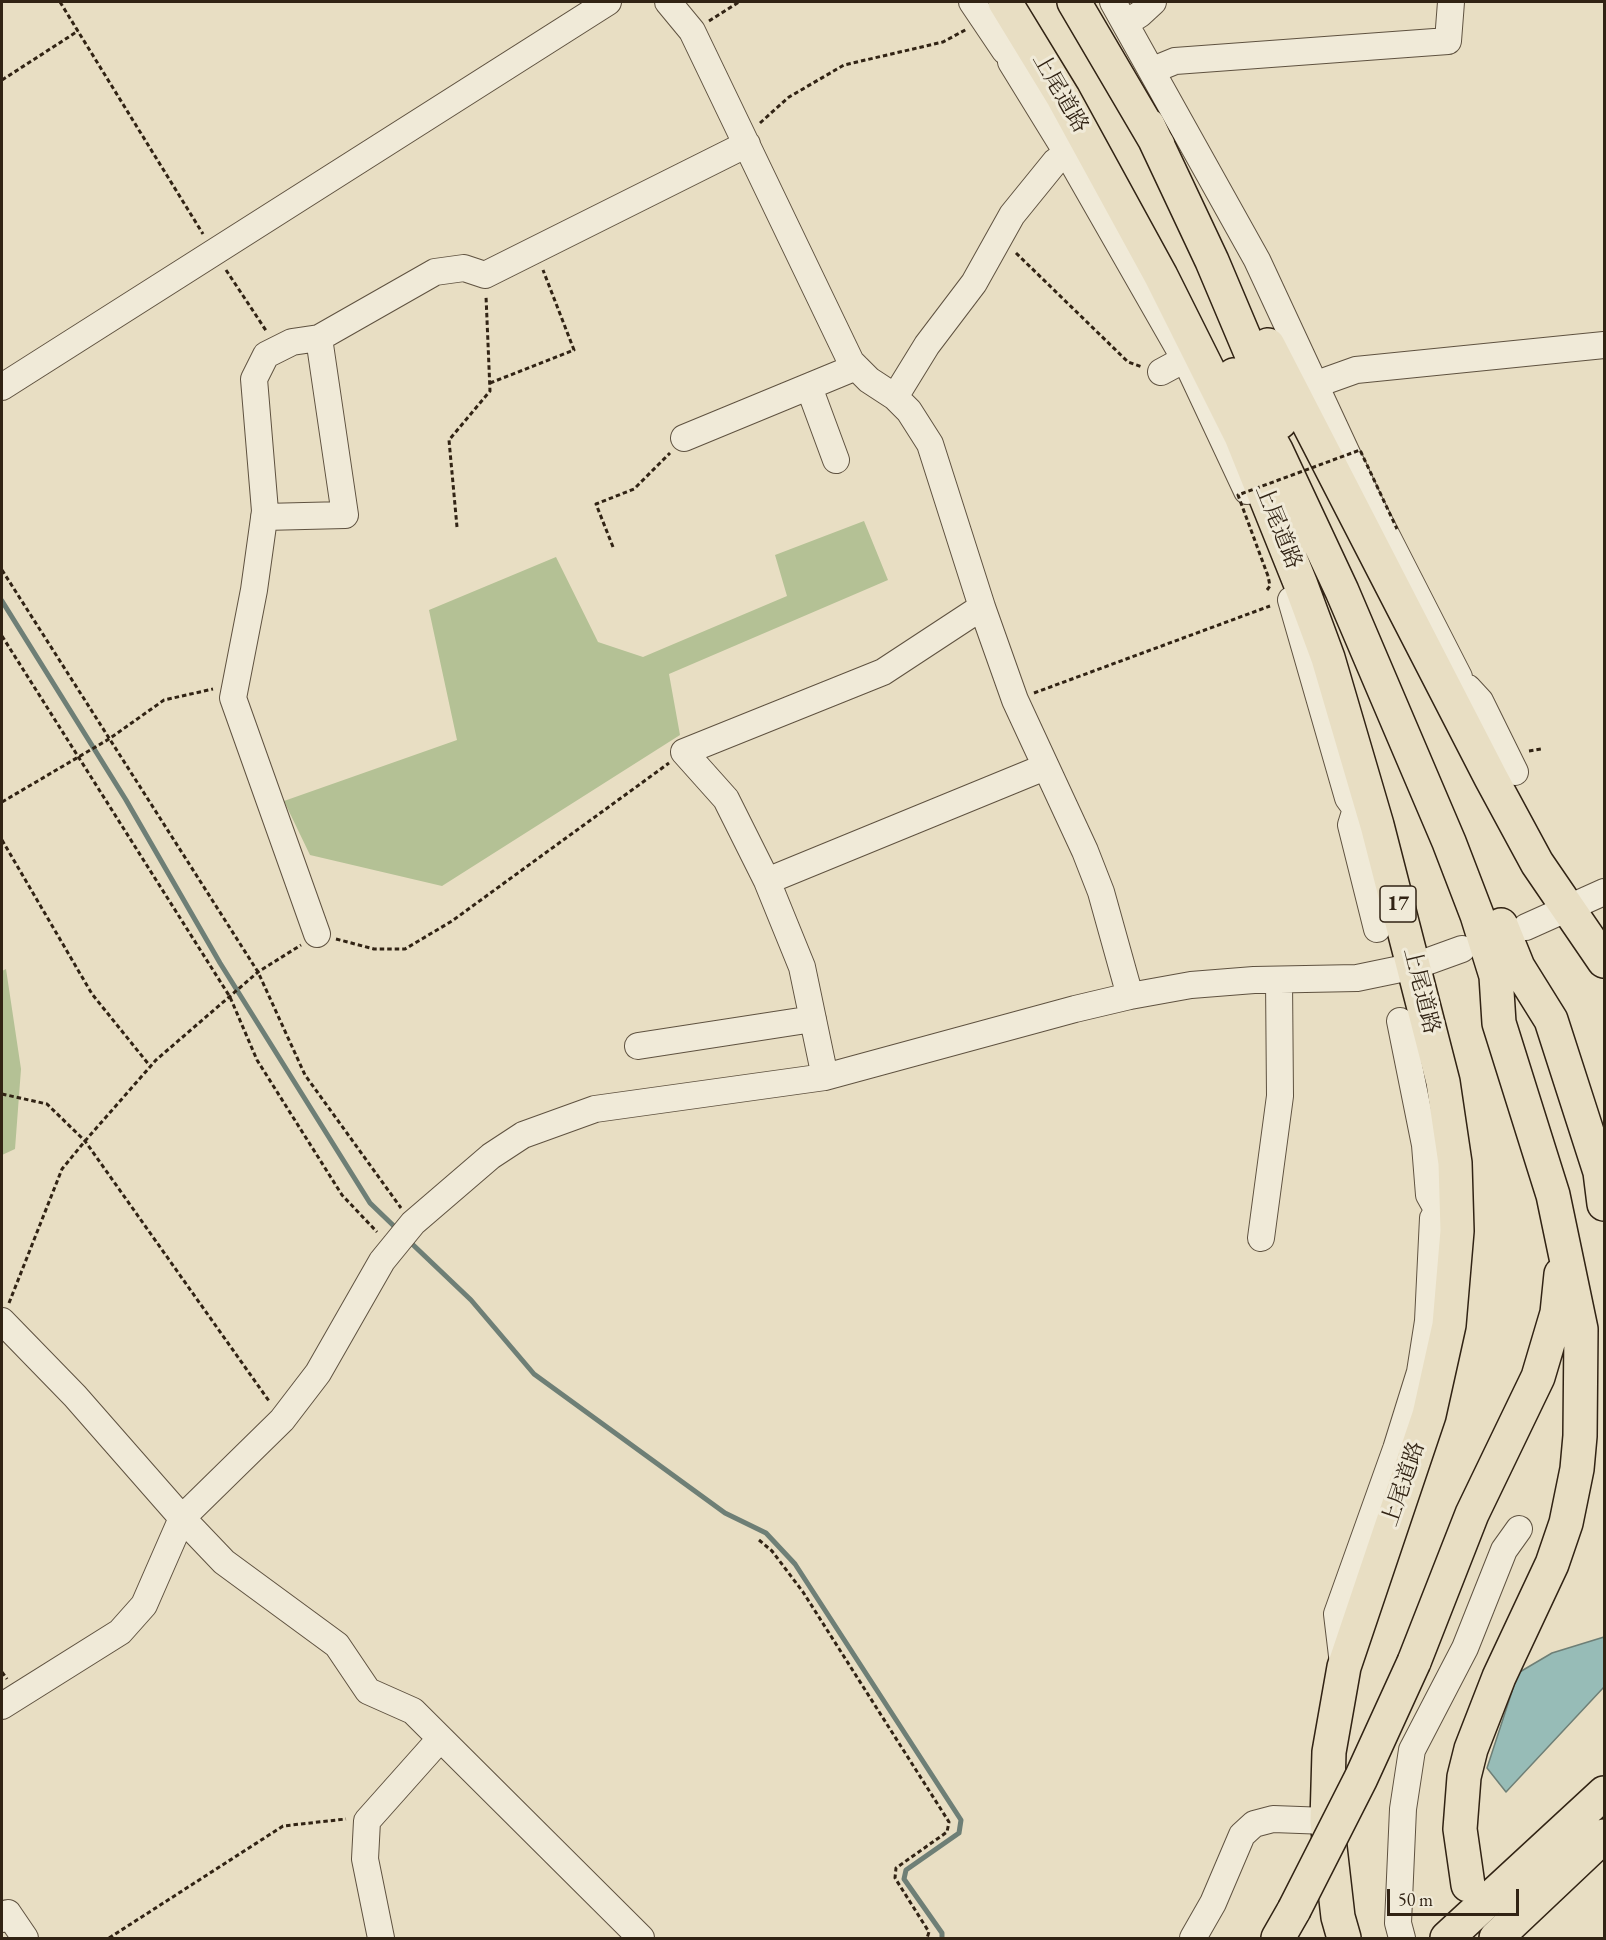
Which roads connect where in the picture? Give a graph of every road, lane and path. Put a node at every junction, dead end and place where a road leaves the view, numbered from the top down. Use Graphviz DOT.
graph roads {
  1 [pos="60,2"];
  2 [pos="608,2"];
  3 [pos="668,2"];
  4 [pos="740,2"];
  5 [pos="1074,2"];
  6 [pos="1153,2"];
  7 [pos="1452,2"];
  8 [pos="994,10"];
  9 [pos="1120,12"];
  10 [pos="79,30"];
  11 [pos="693,31"];
  12 [pos="1153,70"];
  13 [pos="2,80"];
  14 [pos="1063,97"];
  15 [pos="1148,125"];
  16 [pos="745,141"];
  17 [pos="1067,153"];
  18 [pos="1000,237"];
  19 [pos="536,250"];
  20 [pos="214,252"];
  21 [pos="484,275"];
  22 [pos="319,338"];
  23 [pos="1605,345"];
  24 [pos="278,349"];
  25 [pos="1185,359"];
  26 [pos="856,367"];
  27 [pos="1161,372"];
  28 [pos="490,382"];
  29 [pos="1314,385"];
  30 [pos="2,387"];
  31 [pos="809,387"];
  32 [pos="895,397"];
  33 [pos="684,438"];
  34 [pos="836,460"];
  35 [pos="264,517"];
  36 [pos="457,527"];
  37 [pos="1397,529"];
  38 [pos="613,547"];
  39 [pos="2,570"];
  40 [pos="1266,590"];
  41 [pos="1291,598"];
  42 [pos="982,607"];
  43 [pos="2,636"];
  44 [pos="235,685"];
  45 [pos="1459,698"];
  46 [pos="1016,700"];
  47 [pos="109,739"];
  48 [pos="684,752"];
  49 [pos="1520,755"];
  50 [pos="76,758"];
  51 [pos="1045,767"];
  52 [pos="2,802"];
  53 [pos="1366,817"];
  54 [pos="2,840"];
  55 [pos="767,881"];
  56 [pos="1605,892"];
  57 [pos="1570,909"];
  58 [pos="1526,927"];
  59 [pos="1377,929"];
  60 [pos="317,934"];
  61 [pos="1462,949"];
  62 [pos="1605,961"];
  63 [pos="1415,966"];
  64 [pos="258,972"];
  65 [pos="1279,980"];
  66 [pos="1130,996"];
  67 [pos="230,997"];
  68 [pos="813,1019"];
  69 [pos="1400,1021"];
  70 [pos="638,1047"];
  71 [pos="150,1066"];
  72 [pos="825,1077"];
  73 [pos="2,1094"];
  74 [pos="85,1141"];
  75 [pos="1446,1199"];
  76 [pos="1605,1204"];
  77 [pos="413,1224"];
  78 [pos="1262,1238"];
  79 [pos="392,1249"];
  80 [pos="1563,1249"];
  81 [pos="2,1322"];
  82 [pos="282,1420"];
  83 [pos="182,1518"];
  84 [pos="1519,1529"];
  85 [pos="759,1540"];
  86 [pos="2,1706"];
  87 [pos="440,1739"];
  88 [pos="1605,1792"];
  89 [pos="371,1816"];
  90 [pos="1327,1821"];
  91 [pos="1605,1836"];
  92 [pos="1468,1886"];
  93 [pos="2,1919"];
  94 [pos="25,1938"];
  95 [pos="109,1938"];
  96 [pos="381,1938"];
  97 [pos="641,1938"];
  98 [pos="927,1938"];
  99 [pos="1193,1938"];
  100 [pos="1278,1938"];
  101 [pos="1344,1938"];
  102 [pos="1402,1938"];
  103 [pos="1448,1938"];
  104 [pos="1496,1938"];
  1 -- 10 [label="path"];
  2 -- 20 [label="street"];
  3 -- 11 [label="street"];
  4 -- 11 [label="path"];
  5 -- 15 [label="highway"];
  6 -- 9 [label="street"];
  7 -- 12 [label="street"];
  8 -- 14 [label="highway, 上尾道路 / 17"];
  8 -- 16 [label="path"];
  8 -- 17 [label="street"];
  9 -- 12 [label="street"];
  10 -- 13 [label="path"];
  10 -- 20 [label="path"];
  11 -- 16 [label="street"];
  12 -- 29 [label="street"];
  14 -- 53 [label="highway, 上尾道路 / 17"];
  14 -- 80 [label="highway"];
  15 -- 45 [label="highway"];
  15 -- 76 [label="highway"];
  16 -- 19 [label="street"];
  16 -- 26 [label="street"];
  17 -- 18 [label="street"];
  17 -- 25 [label="street"];
  18 -- 27 [label="path"];
  18 -- 32 [label="street"];
  19 -- 21 [label="street"];
  19 -- 28 [label="path"];
  20 -- 24 [label="path"];
  20 -- 30 [label="street"];
  21 -- 22 [label="street"];
  21 -- 28 [label="path"];
  22 -- 24 [label="street"];
  22 -- 35 [label="street"];
  23 -- 29 [label="street"];
  24 -- 35 [label="street"];
  25 -- 27 [label="street"];
  25 -- 41 [label="street"];
  26 -- 31 [label="street"];
  26 -- 32 [label="street"];
  28 -- 36 [label="path"];
  29 -- 45 [label="street"];
  31 -- 33 [label="street"];
  31 -- 34 [label="street"];
  32 -- 42 [label="street"];
  33 -- 38 [label="path"];
  35 -- 44 [label="street"];
  37 -- 40 [label="path, bridge"];
  39 -- 47 [label="path"];
  41 -- 46 [label="path"];
  41 -- 53 [label="street"];
  42 -- 46 [label="street"];
  42 -- 48 [label="street"];
  43 -- 50 [label="path"];
  44 -- 47 [label="path"];
  44 -- 60 [label="street"];
  45 -- 49 [label="street"];
  45 -- 57 [label="highway"];
  46 -- 51 [label="street"];
  47 -- 50 [label="path"];
  47 -- 64 [label="path"];
  48 -- 55 [label="street"];
  48 -- 60 [label="path"];
  50 -- 52 [label="path"];
  50 -- 67 [label="path"];
  51 -- 55 [label="street"];
  51 -- 66 [label="street"];
  53 -- 59 [label="street"];
  53 -- 63 [label="highway, 上尾道路 / 17"];
  54 -- 71 [label="path"];
  55 -- 68 [label="street"];
  56 -- 57 [label="street"];
  57 -- 58 [label="street"];
  57 -- 62 [label="highway"];
  60 -- 64 [label="path"];
  61 -- 63 [label="street"];
  63 -- 65 [label="street"];
  63 -- 75 [label="highway, 上尾道路 / 17"];
  64 -- 67 [label="path"];
  64 -- 77 [label="path"];
  65 -- 66 [label="street"];
  65 -- 78 [label="street"];
  66 -- 72 [label="street"];
  67 -- 71 [label="path"];
  67 -- 79 [label="path"];
  68 -- 70 [label="street"];
  68 -- 72 [label="street"];
  69 -- 75 [label="street"];
  71 -- 74 [label="path"];
  72 -- 77 [label="street"];
  73 -- 74 [label="path"];
  74 -- 81 [label="path"];
  74 -- 82 [label="path"];
  75 -- 90 [label="highway, 上尾道路 / 17"];
  77 -- 79 [label="street"];
  79 -- 82 [label="street"];
  80 -- 92 [label="highway"];
  80 -- 100 [label="highway, bridge"];
  81 -- 83 [label="street"];
  82 -- 83 [label="street"];
  83 -- 86 [label="street"];
  83 -- 87 [label="street"];
  84 -- 102 [label="street"];
  85 -- 98 [label="path"];
  87 -- 89 [label="street"];
  87 -- 97 [label="street"];
  88 -- 103 [label="highway"];
  89 -- 95 [label="path"];
  89 -- 96 [label="street"];
  90 -- 99 [label="street"];
  90 -- 101 [label="highway, 上尾道路 / 17"];
  91 -- 104 [label="highway"];
  93 -- 94 [label="street"];
}
